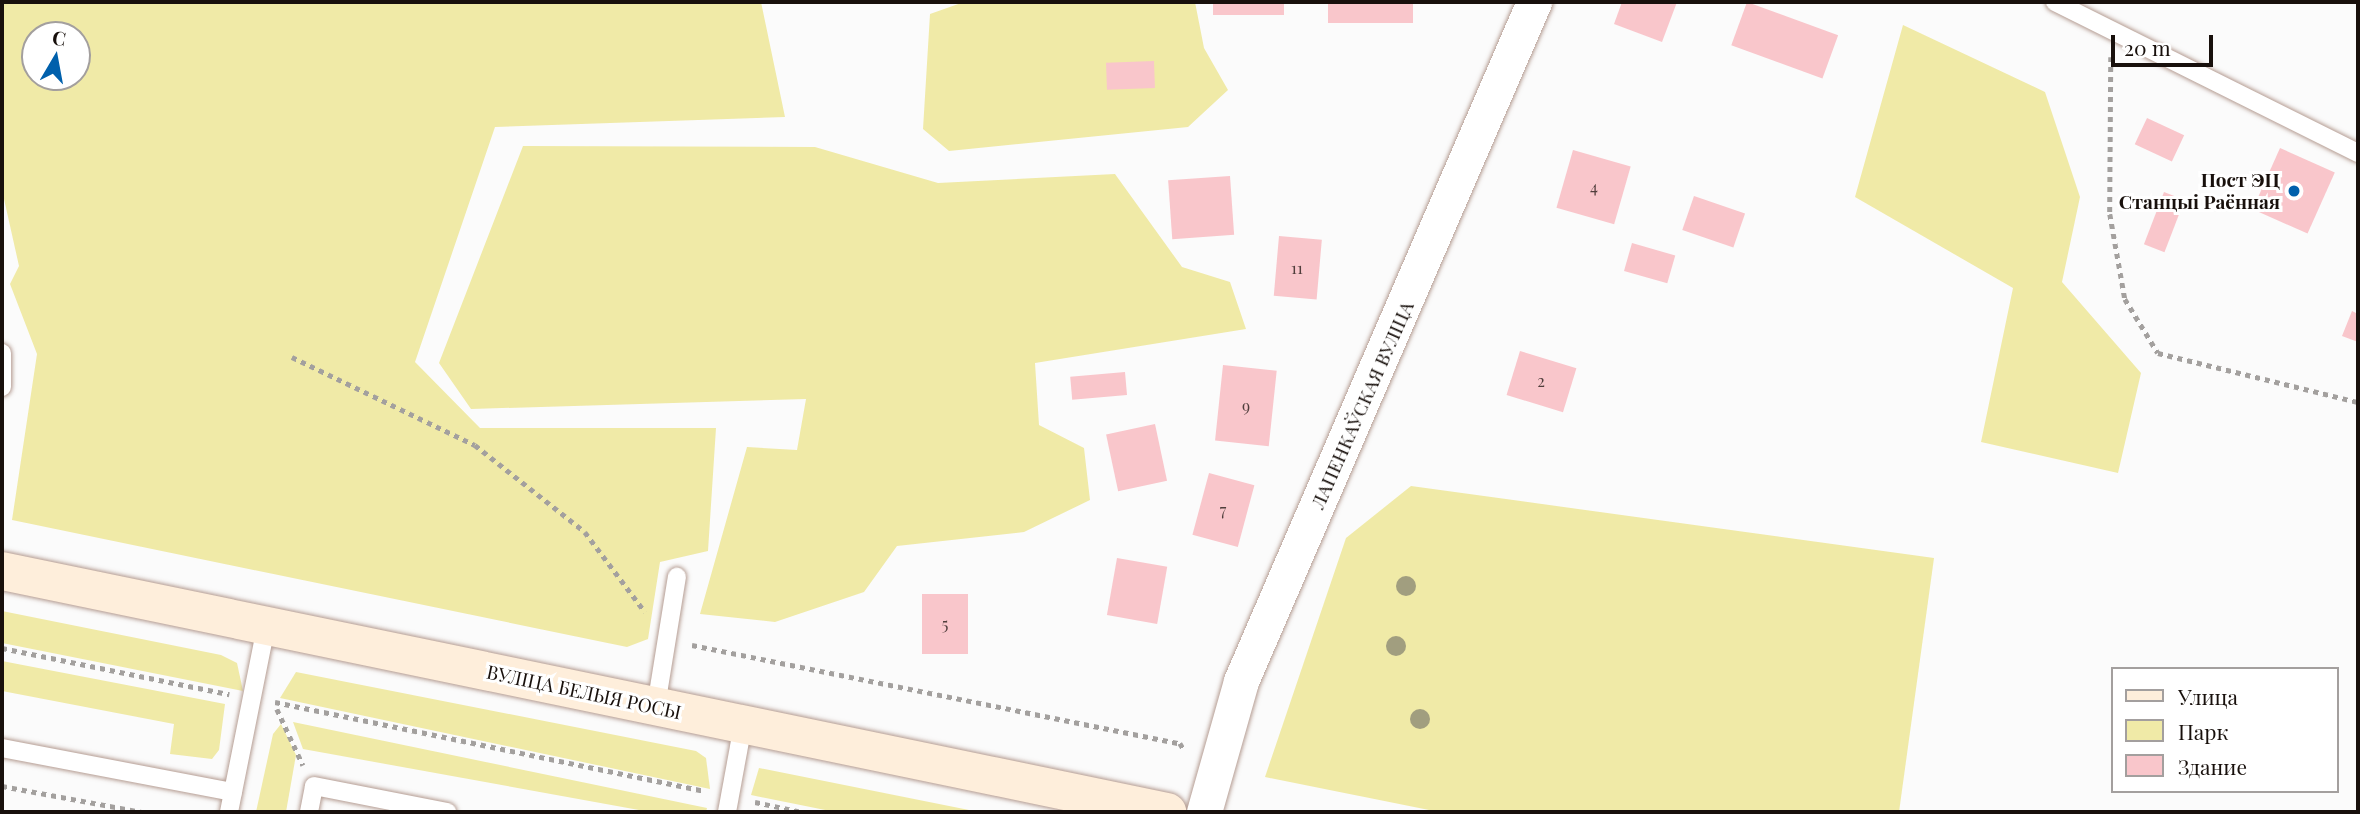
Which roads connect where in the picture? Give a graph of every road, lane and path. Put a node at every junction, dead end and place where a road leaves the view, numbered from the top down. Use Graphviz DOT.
graph roads {
  1 [pos="1534,2"];
  2 [pos="2055,2"];
  3 [pos="2112,32"];
  4 [pos="2358,153"];
  5 [pos="2,353"];
  6 [pos="292,357"];
  7 [pos="2,387"];
  8 [pos="2358,402"];
  9 [pos="2,571"];
  10 [pos="677,577"];
  11 [pos="266,625"];
  12 [pos="666,640"];
  13 [pos="2,648"];
  14 [pos="252,698"];
  15 [pos="274,702"];
  16 [pos="656,706"];
  17 [pos="743,725"];
  18 [pos="2,748"];
  19 [pos="1191,762"];
  20 [pos="2,786"];
  21 [pos="314,786"];
  22 [pos="233,792"];
  23 [pos="729,804"];
  24 [pos="142,812"];
  25 [pos="229,812"];
  26 [pos="309,812"];
  27 [pos="447,812"];
  28 [pos="802,812"];
  29 [pos="1167,812"];
  30 [pos="1204,812"];
  1 -- 30 [label="street, ЛАПЕНКАЎСКАЯ ВУЛІЦА"];
  2 -- 3 [label="lane"];
  3 -- 4 [label="lane"];
  3 -- 8 [label="path"];
  5 -- 7 [label="lane"];
  6 -- 12 [label="path"];
  9 -- 11 [label="main road, ВУЛІЦА БЕЛЫЯ РОСЫ"];
  10 -- 12 [label="lane"];
  11 -- 14 [label="lane"];
  11 -- 16 [label="main road, ВУЛІЦА БЕЛЫЯ РОСЫ"];
  12 -- 16 [label="lane"];
  12 -- 19 [label="path"];
  13 -- 14 [label="path"];
  14 -- 15 [label="path"];
  14 -- 22 [label="lane"];
  15 -- 21 [label="path"];
  15 -- 23 [label="path"];
  16 -- 17 [label="main road, ВУЛІЦА БЕЛЫЯ РОСЫ"];
  17 -- 23 [label="lane"];
  17 -- 29 [label="main road, ВУЛІЦА БЕЛЫЯ РОСЫ"];
  18 -- 22 [label="lane"];
  20 -- 24 [label="path"];
  21 -- 26 [label="lane"];
  21 -- 27 [label="lane"];
  22 -- 25 [label="lane"];
  23 -- 28 [label="path"];
}
